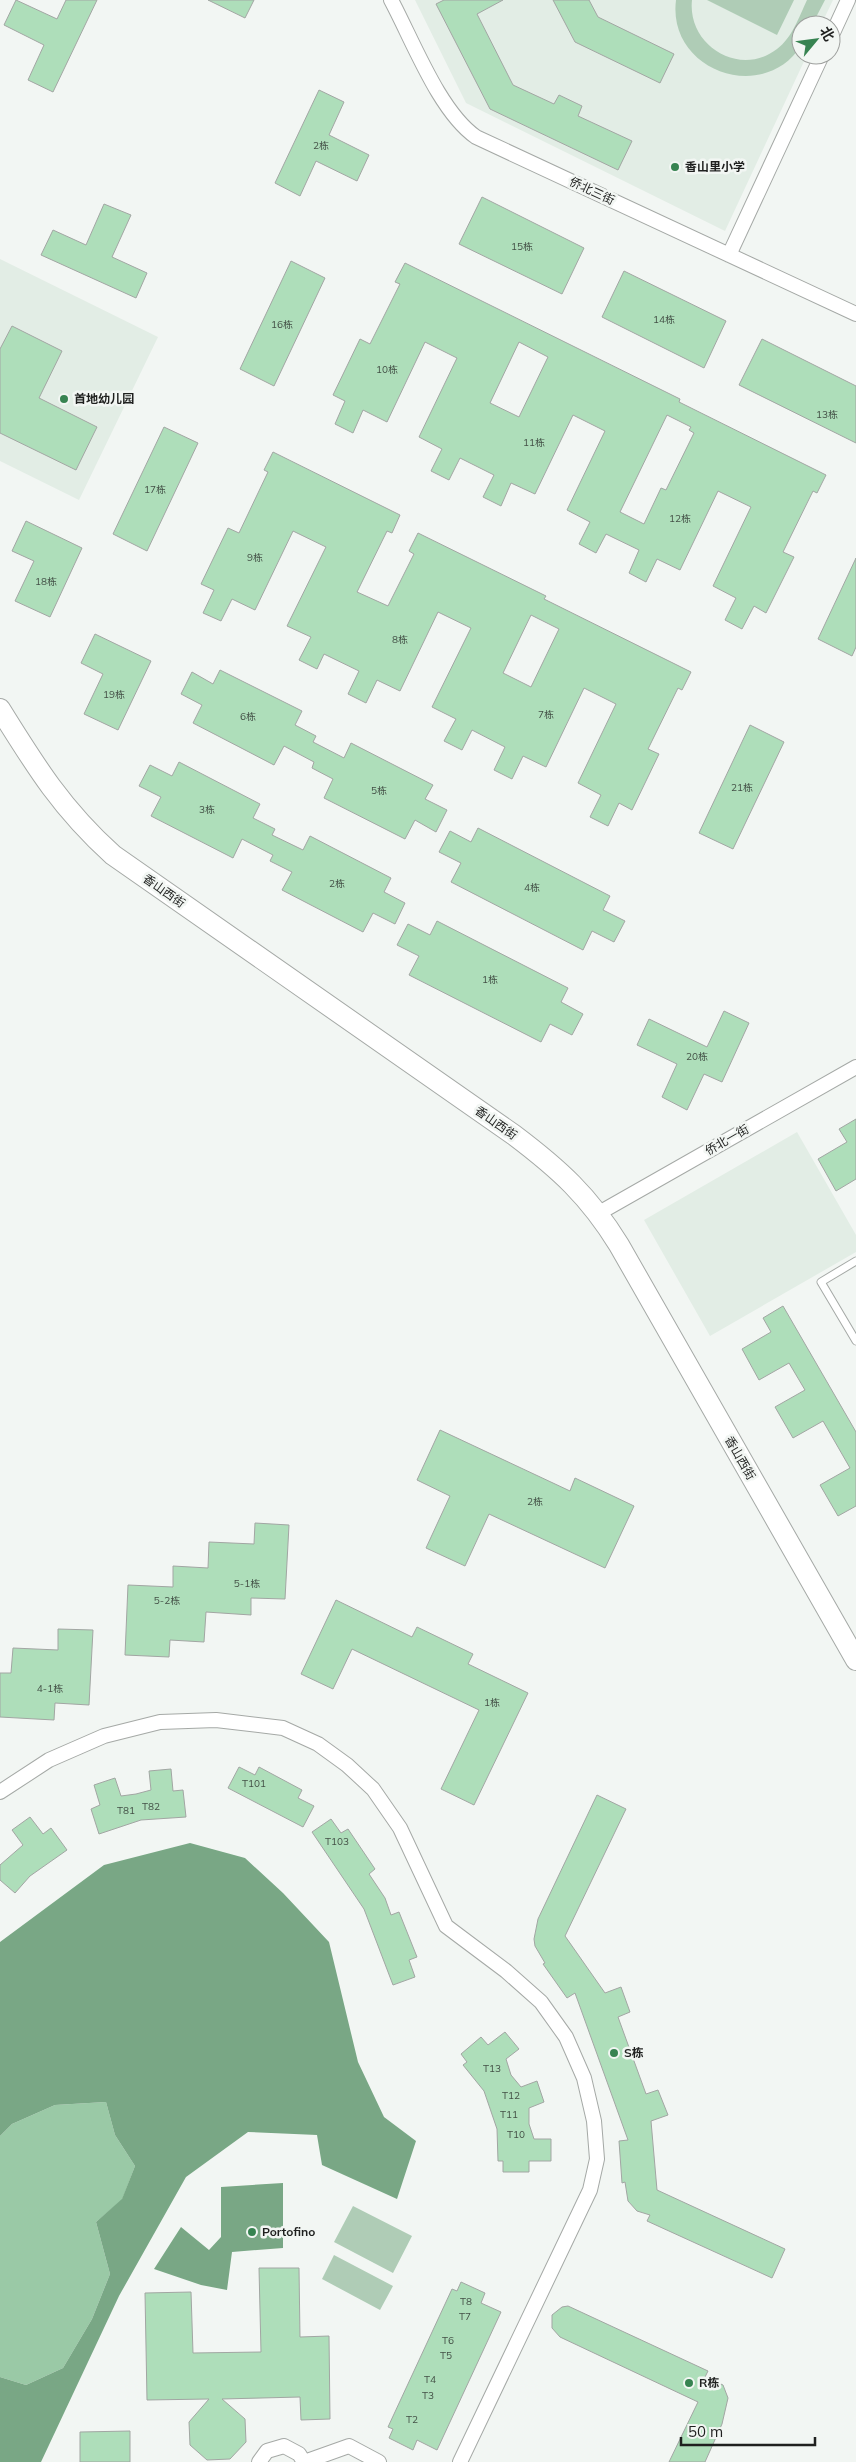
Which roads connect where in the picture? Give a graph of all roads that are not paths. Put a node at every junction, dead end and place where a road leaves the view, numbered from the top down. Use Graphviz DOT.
graph roads {
  1 [pos="392,0"];
  2 [pos="848,0"];
  3 [pos="841,15"];
  4 [pos="817,65"];
  5 [pos="729,255"];
  6 [pos="856,314"];
  7 [pos="0,710"];
  8 [pos="856,1067"];
  9 [pos="599,1213"];
  10 [pos="856,1261"];
  11 [pos="856,1341"];
  12 [pos="856,1660"];
  13 [pos="0,1792"];
  14 [pos="259,2462"];
  15 [pos="304,2462"];
  16 [pos="379,2462"];
  17 [pos="460,2462"];
  1 -- 5 [label="street, 侨北三街"];
  2 -- 3 [label="street"];
  4 -- 5 [label="street"];
  5 -- 6 [label="street, 侨北三街"];
  7 -- 9 [label="street, 香山西街"];
  8 -- 9 [label="street, 侨北一街"];
  9 -- 12 [label="street, 香山西街"];
  10 -- 11 [label="lane"];
  13 -- 17 [label="street"];
  14 -- 15 [label="street"];
  15 -- 16 [label="street"];
}
